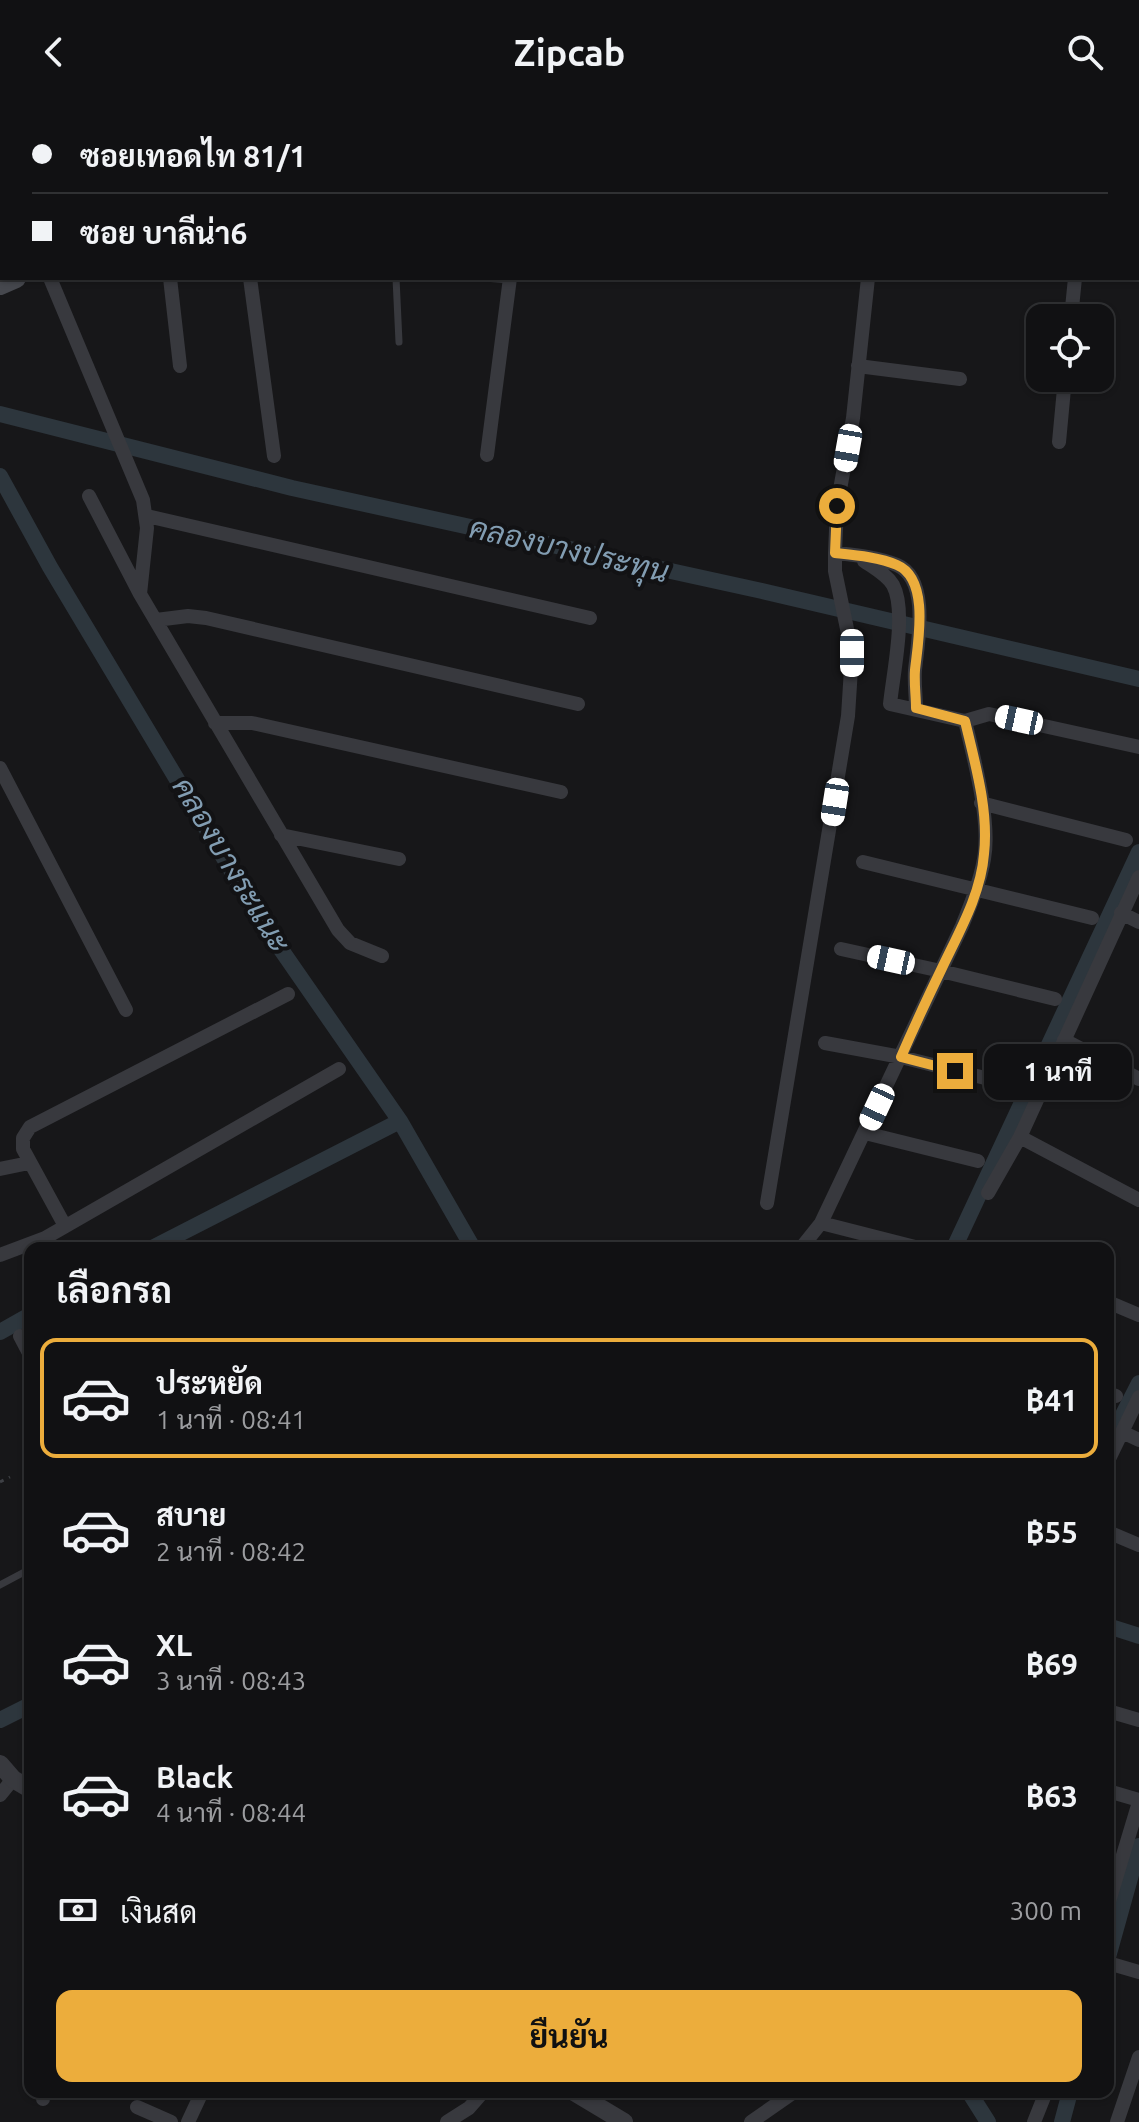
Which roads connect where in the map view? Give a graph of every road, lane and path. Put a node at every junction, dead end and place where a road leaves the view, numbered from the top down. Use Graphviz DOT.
graph roads {
  1 [pos="51,280"];
  2 [pos="170,280"];
  3 [pos="250,280"];
  4 [pos="396,280"];
  5 [pos="510,280"];
  6 [pos="868,280"];
  7 [pos="1075,280"];
  8 [pos="1072,304"];
  9 [pos="399,342"];
  10 [pos="180,366"];
  11 [pos="858,366"];
  12 [pos="960,379"];
  13 [pos="1064,392"];
  14 [pos="1059,442"];
  15 [pos="487,455"];
  16 [pos="274,456"];
  17 [pos="89,496"];
  18 [pos="147,516"];
  19 [pos="835,553"];
  20 [pos="855,555"];
  21 [pos="140,594"];
  22 [pos="590,618"];
  23 [pos="156,620"];
  24 [pos="894,669"];
  25 [pos="914,673"];
  26 [pos="578,704"];
  27 [pos="916,708"];
  28 [pos="965,721"];
  29 [pos="215,723"];
  30 [pos="1139,747"];
  31 [pos="0,768"];
  32 [pos="561,792"];
  33 [pos="981,803"];
  34 [pos="281,835"];
  35 [pos="1126,840"];
  36 [pos="399,859"];
  37 [pos="863,862"];
  38 [pos="1139,877"];
  39 [pos="976,889"];
  40 [pos="1121,913"];
  41 [pos="1092,918"];
  42 [pos="1139,922"];
  43 [pos="841,949"];
  44 [pos="382,956"];
  45 [pos="941,971"];
  46 [pos="288,994"];
  47 [pos="1055,999"];
  48 [pos="126,1010"];
  49 [pos="1064,1040"];
  50 [pos="825,1043"];
  51 [pos="901,1057"];
  52 [pos="339,1069"];
  53 [pos="1139,1079"];
  54 [pos="1009,1084"];
  55 [pos="865,1133"];
  56 [pos="1020,1137"];
  57 [pos="978,1161"];
  58 [pos="29,1163"];
  59 [pos="0,1169"];
  60 [pos="988,1193"];
  61 [pos="1139,1200"];
  62 [pos="767,1203"];
  63 [pos="821,1223"];
  64 [pos="65,1226"];
  65 [pos="33,1242"];
  66 [pos="806,1242"];
  67 [pos="895,1242"];
  68 [pos="24,1246"];
  69 [pos="0,1255"];
  70 [pos="1114,1305"];
  71 [pos="1139,1315"];
  72 [pos="20,1336"];
  73 [pos="24,1344"];
  74 [pos="1139,1397"];
  75 [pos="1122,1432"];
  76 [pos="1139,1440"];
  77 [pos="1114,1449"];
  78 [pos="10,1477"];
  79 [pos="0,1482"];
  80 [pos="1114,1535"];
  81 [pos="1139,1545"];
  82 [pos="24,1572"];
  83 [pos="0,1585"];
  84 [pos="1114,1713"];
  85 [pos="1139,1720"];
  86 [pos="0,1764"];
  87 [pos="13,1779"];
  88 [pos="24,1785"];
  89 [pos="1114,1793"];
  90 [pos="0,1795"];
  91 [pos="1139,1801"];
  92 [pos="1114,1870"];
  93 [pos="1115,1965"];
  94 [pos="1139,1972"];
  95 [pos="1138,2063"];
  96 [pos="199,2098"];
  97 [pos="478,2098"];
  98 [pos="583,2098"];
  99 [pos="785,2098"];
  100 [pos="1044,2098"];
  101 [pos="137,2107"];
  102 [pos="617,2121"];
  103 [pos="171,2122"];
  104 [pos="188,2122"];
  105 [pos="447,2122"];
  106 [pos="751,2122"];
  107 [pos="1034,2122"];
  108 [pos="1117,2122"];
  1 -- 18 [label="street"];
  2 -- 10 [label="street"];
  3 -- 16 [label="street"];
  4 -- 9 [label="lane"];
  5 -- 15 [label="street"];
  6 -- 11 [label="street"];
  7 -- 8 [label="street"];
  11 -- 12 [label="street"];
  11 -- 19 [label="street"];
  13 -- 14 [label="street"];
  17 -- 21 [label="street"];
  18 -- 21 [label="street"];
  18 -- 22 [label="street"];
  19 -- 20 [label="street"];
  19 -- 62 [label="street"];
  20 -- 24 [label="street"];
  20 -- 25 [label="street"];
  21 -- 23 [label="street"];
  23 -- 26 [label="street"];
  23 -- 29 [label="street"];
  24 -- 25 [label="street"];
  24 -- 27 [label="street"];
  25 -- 27 [label="street"];
  27 -- 28 [label="street"];
  28 -- 30 [label="street"];
  28 -- 33 [label="street"];
  29 -- 32 [label="street"];
  29 -- 34 [label="street"];
  31 -- 48 [label="street"];
  33 -- 35 [label="street"];
  33 -- 39 [label="street"];
  34 -- 36 [label="street"];
  34 -- 44 [label="street"];
  37 -- 39 [label="street"];
  38 -- 40 [label="street"];
  39 -- 41 [label="street"];
  39 -- 45 [label="street"];
  40 -- 42 [label="street"];
  40 -- 49 [label="street"];
  43 -- 45 [label="street"];
  45 -- 47 [label="street"];
  45 -- 51 [label="street"];
  46 -- 58 [label="street"];
  49 -- 53 [label="street"];
  49 -- 56 [label="street"];
  50 -- 51 [label="street"];
  51 -- 54 [label="street"];
  51 -- 55 [label="street"];
  52 -- 64 [label="street"];
  55 -- 57 [label="street"];
  55 -- 63 [label="street"];
  56 -- 60 [label="street"];
  56 -- 61 [label="street"];
  58 -- 59 [label="street"];
  58 -- 64 [label="street"];
  63 -- 66 [label="street"];
  63 -- 67 [label="street"];
  64 -- 65 [label="street"];
  68 -- 69 [label="street"];
  70 -- 71 [label="street"];
  72 -- 73 [label="street"];
  74 -- 75 [label="street"];
  75 -- 76 [label="street"];
  75 -- 77 [label="street"];
  78 -- 79 [label="path"];
  80 -- 81 [label="street"];
  82 -- 83 [label="lane"];
  84 -- 85 [label="street"];
  86 -- 87 [label="street"];
  87 -- 88 [label="street"];
  87 -- 90 [label="street"];
  89 -- 91 [label="street"];
  91 -- 92 [label="street"];
  93 -- 94 [label="street"];
  95 -- 108 [label="street"];
  96 -- 104 [label="street"];
  97 -- 105 [label="street"];
  98 -- 102 [label="street"];
  99 -- 106 [label="street"];
  100 -- 107 [label="street"];
  101 -- 103 [label="street"];
}
